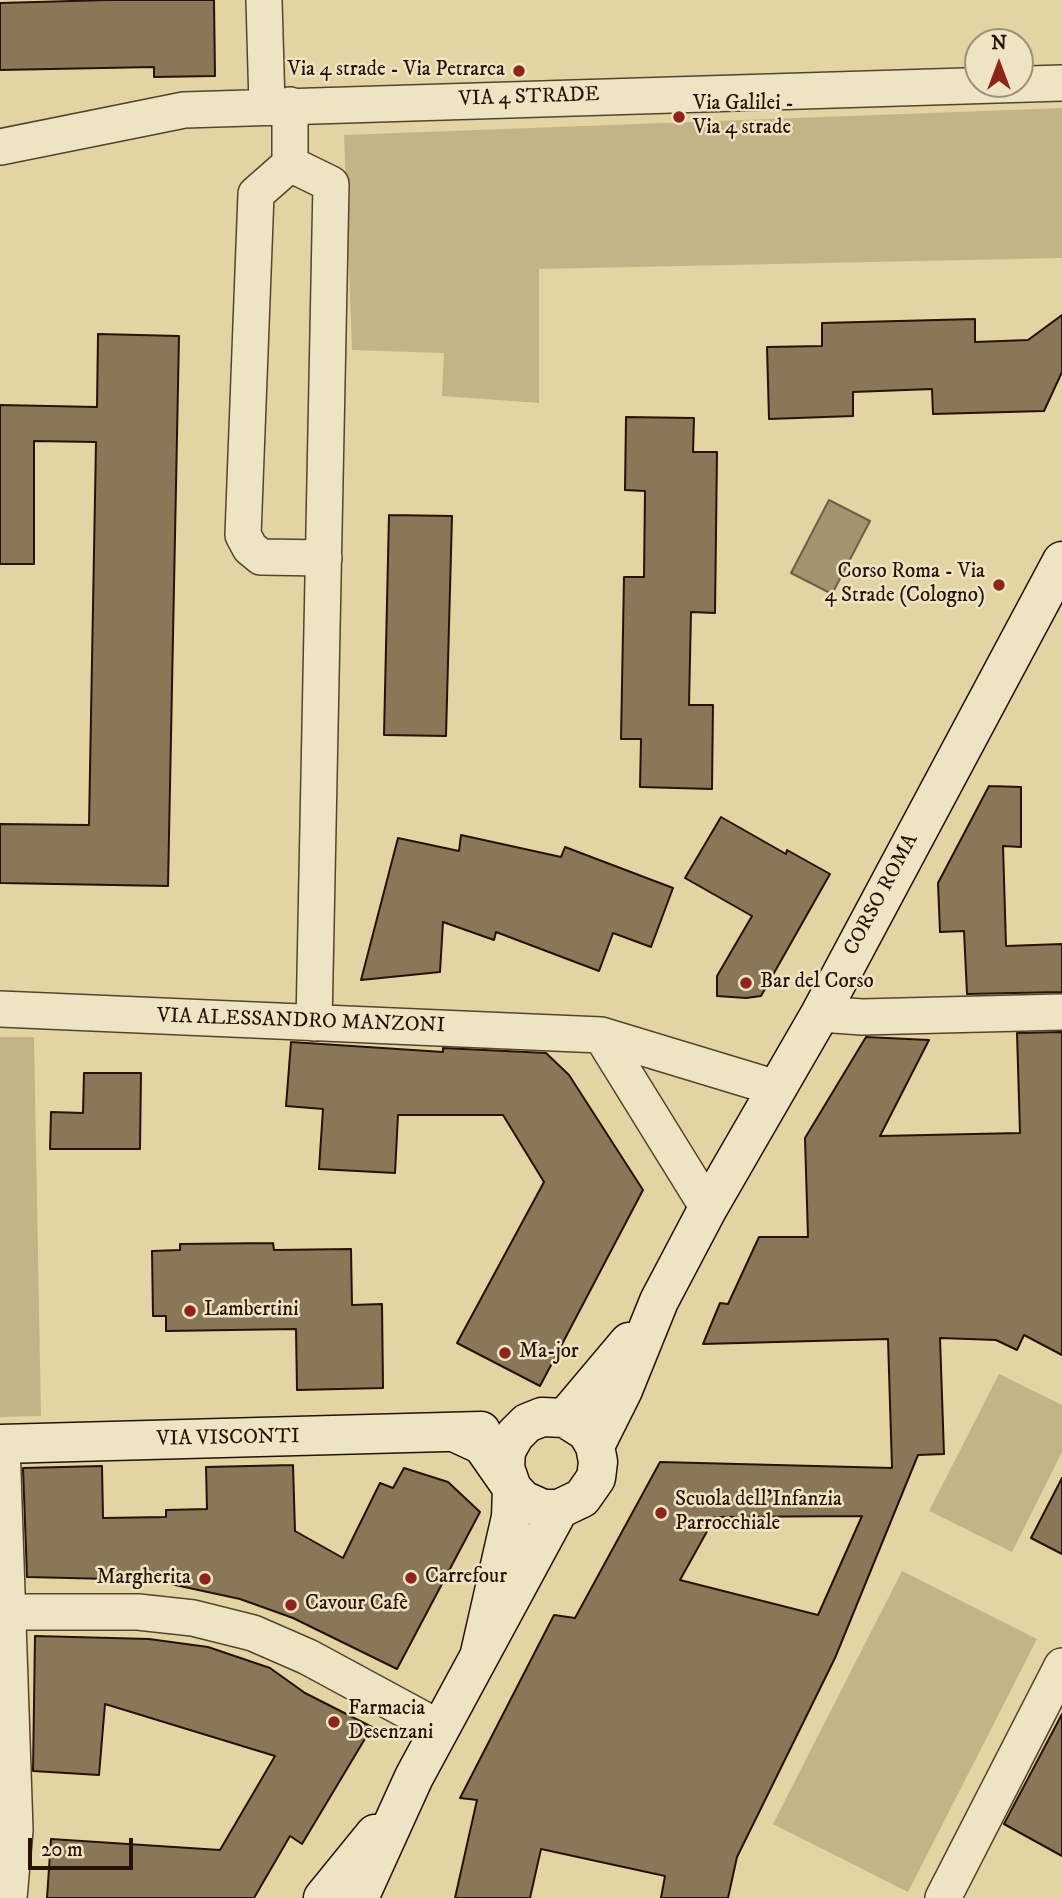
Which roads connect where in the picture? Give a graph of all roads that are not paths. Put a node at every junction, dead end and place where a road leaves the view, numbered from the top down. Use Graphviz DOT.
graph roads {
  1 [pos="264,0"];
  2 [pos="1062,83"];
  3 [pos="278,105"];
  4 [pos="0,147"];
  5 [pos="290,164"];
  6 [pos="324,558"];
  7 [pos="1062,561"];
  8 [pos="0,1009"];
  9 [pos="1062,1012"];
  10 [pos="820,1014"];
  11 [pos="314,1023"];
  12 [pos="601,1035"];
  13 [pos="776,1088"];
  14 [pos="708,1208"];
  15 [pos="659,1301"];
  16 [pos="565,1418"];
  17 [pos="527,1423"];
  18 [pos="456,1433"];
  19 [pos="1,1444"];
  20 [pos="595,1446"];
  21 [pos="512,1488"];
  22 [pos="559,1508"];
  23 [pos="8,1612"];
  24 [pos="480,1653"];
  25 [pos="1062,1666"];
  26 [pos="441,1729"];
  27 [pos="414,1777"];
  28 [pos="9,1898"];
  29 [pos="324,1898"];
  30 [pos="359,1898"];
  31 [pos="943,1898"];
  1 -- 3 [label="street"];
  2 -- 3 [label="street, VIA 4 STRADE"];
  3 -- 4 [label="street, VIA 4 STRADE"];
  3 -- 5 [label="street"];
  5 -- 6 [label="street"];
  5 -- 6 [label="street"];
  6 -- 11 [label="street"];
  7 -- 10 [label="main road, CORSO ROMA"];
  8 -- 11 [label="street, VIA ALESSANDRO MANZONI"];
  9 -- 10 [label="street"];
  10 -- 13 [label="main road, CORSO ROMA"];
  11 -- 12 [label="street, VIA ALESSANDRO MANZONI"];
  12 -- 13 [label="street, VIA ALESSANDRO MANZONI"];
  12 -- 14 [label="street"];
  13 -- 14 [label="main road, CORSO ROMA"];
  14 -- 15 [label="main road, CORSO ROMA"];
  15 -- 16 [label="main road, CORSO ROMA"];
  15 -- 20 [label="main road, CORSO ROMA"];
  16 -- 17 [label="main road"];
  16 -- 20 [label="main road"];
  17 -- 18 [label="main road, VIA VISCONTI"];
  17 -- 21 [label="main road"];
  18 -- 19 [label="main road, VIA VISCONTI"];
  18 -- 21 [label="main road"];
  19 -- 23 [label="street"];
  20 -- 22 [label="main road, CORSO ROMA"];
  21 -- 22 [label="main road"];
  21 -- 24 [label="main road"];
  22 -- 24 [label="main road"];
  23 -- 26 [label="street"];
  23 -- 28 [label="street"];
  24 -- 26 [label="main road"];
  25 -- 31 [label="street"];
  26 -- 27 [label="main road"];
  27 -- 29 [label="main road"];
  27 -- 30 [label="main road"];
}
